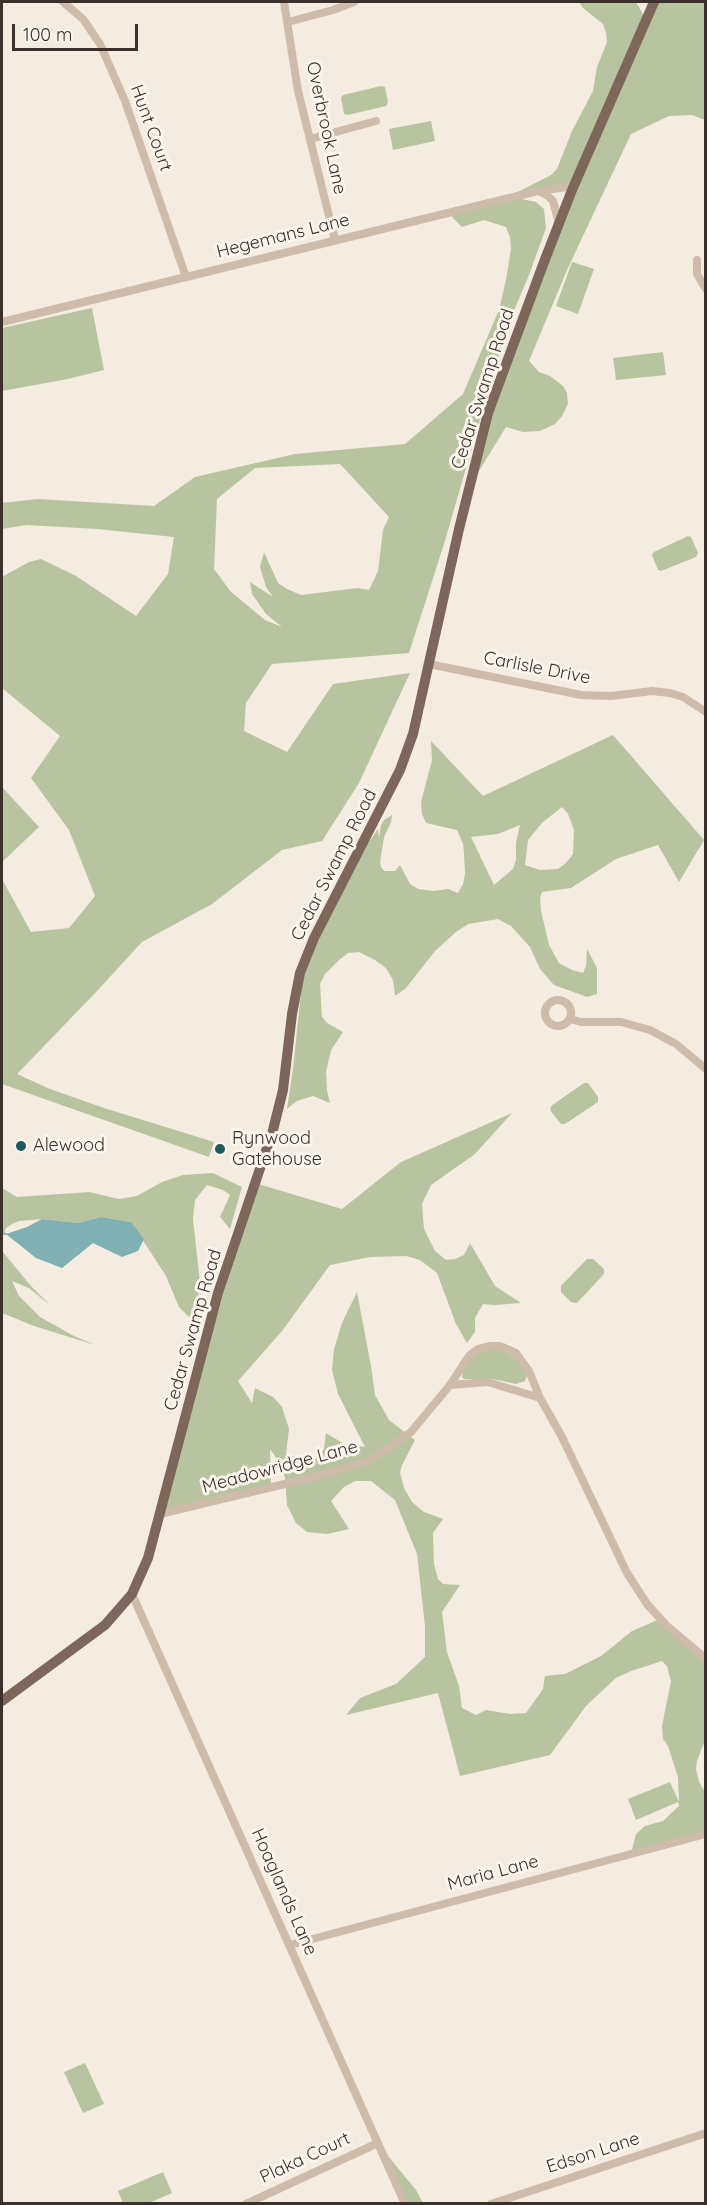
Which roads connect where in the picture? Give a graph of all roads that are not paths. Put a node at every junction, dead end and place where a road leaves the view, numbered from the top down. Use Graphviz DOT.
graph roads {
  1 [pos="63,2"];
  2 [pos="284,2"];
  3 [pos="354,2"];
  4 [pos="654,2"];
  5 [pos="288,22"];
  6 [pos="376,121"];
  7 [pos="310,139"];
  8 [pos="574,186"];
  9 [pos="538,191"];
  10 [pos="559,223"];
  11 [pos="335,240"];
  12 [pos="697,260"];
  13 [pos="186,277"];
  14 [pos="705,289"];
  15 [pos="2,322"];
  16 [pos="429,664"];
  17 [pos="705,712"];
  18 [pos="570,1019"];
  19 [pos="705,1069"];
  20 [pos="450,1385"];
  21 [pos="540,1398"];
  22 [pos="160,1514"];
  23 [pos="132,1594"];
  24 [pos="705,1659"];
  25 [pos="2,1701"];
  26 [pos="705,1834"];
  27 [pos="290,1945"];
  28 [pos="705,2133"];
  29 [pos="378,2143"];
  30 [pos="246,2204"];
  31 [pos="405,2204"];
  32 [pos="491,2204"];
  1 -- 13 [label="street, Hunt Court"];
  2 -- 5 [label="street, Overbrook Lane"];
  3 -- 5 [label="street"];
  4 -- 8 [label="main road, Cedar Swamp Road"];
  5 -- 7 [label="street, Overbrook Lane"];
  6 -- 7 [label="street"];
  7 -- 11 [label="street, Overbrook Lane"];
  8 -- 9 [label="street, Hegemans Lane"];
  8 -- 10 [label="main road, Cedar Swamp Road"];
  9 -- 10 [label="street"];
  9 -- 11 [label="street, Hegemans Lane"];
  10 -- 16 [label="main road, Cedar Swamp Road"];
  11 -- 13 [label="street, Hegemans Lane"];
  12 -- 14 [label="street"];
  13 -- 15 [label="street, Hegemans Lane"];
  16 -- 17 [label="street, Carlisle Drive"];
  16 -- 22 [label="main road, Cedar Swamp Road"];
  18 -- 19 [label="street"];
  20 -- 21 [label="street"];
  20 -- 21 [label="street, Meadowridge Lane"];
  20 -- 22 [label="street, Meadowridge Lane"];
  21 -- 24 [label="street, Meadowridge Lane"];
  22 -- 23 [label="main road, Cedar Swamp Road"];
  23 -- 25 [label="main road, Cedar Swamp Road"];
  23 -- 27 [label="street, Hoaglands Lane"];
  26 -- 27 [label="street, Maria Lane"];
  27 -- 29 [label="street, Hoaglands Lane"];
  28 -- 32 [label="street, Edson Lane"];
  29 -- 30 [label="street, Plaka Court"];
  29 -- 31 [label="street, Hoaglands Lane"];
}
